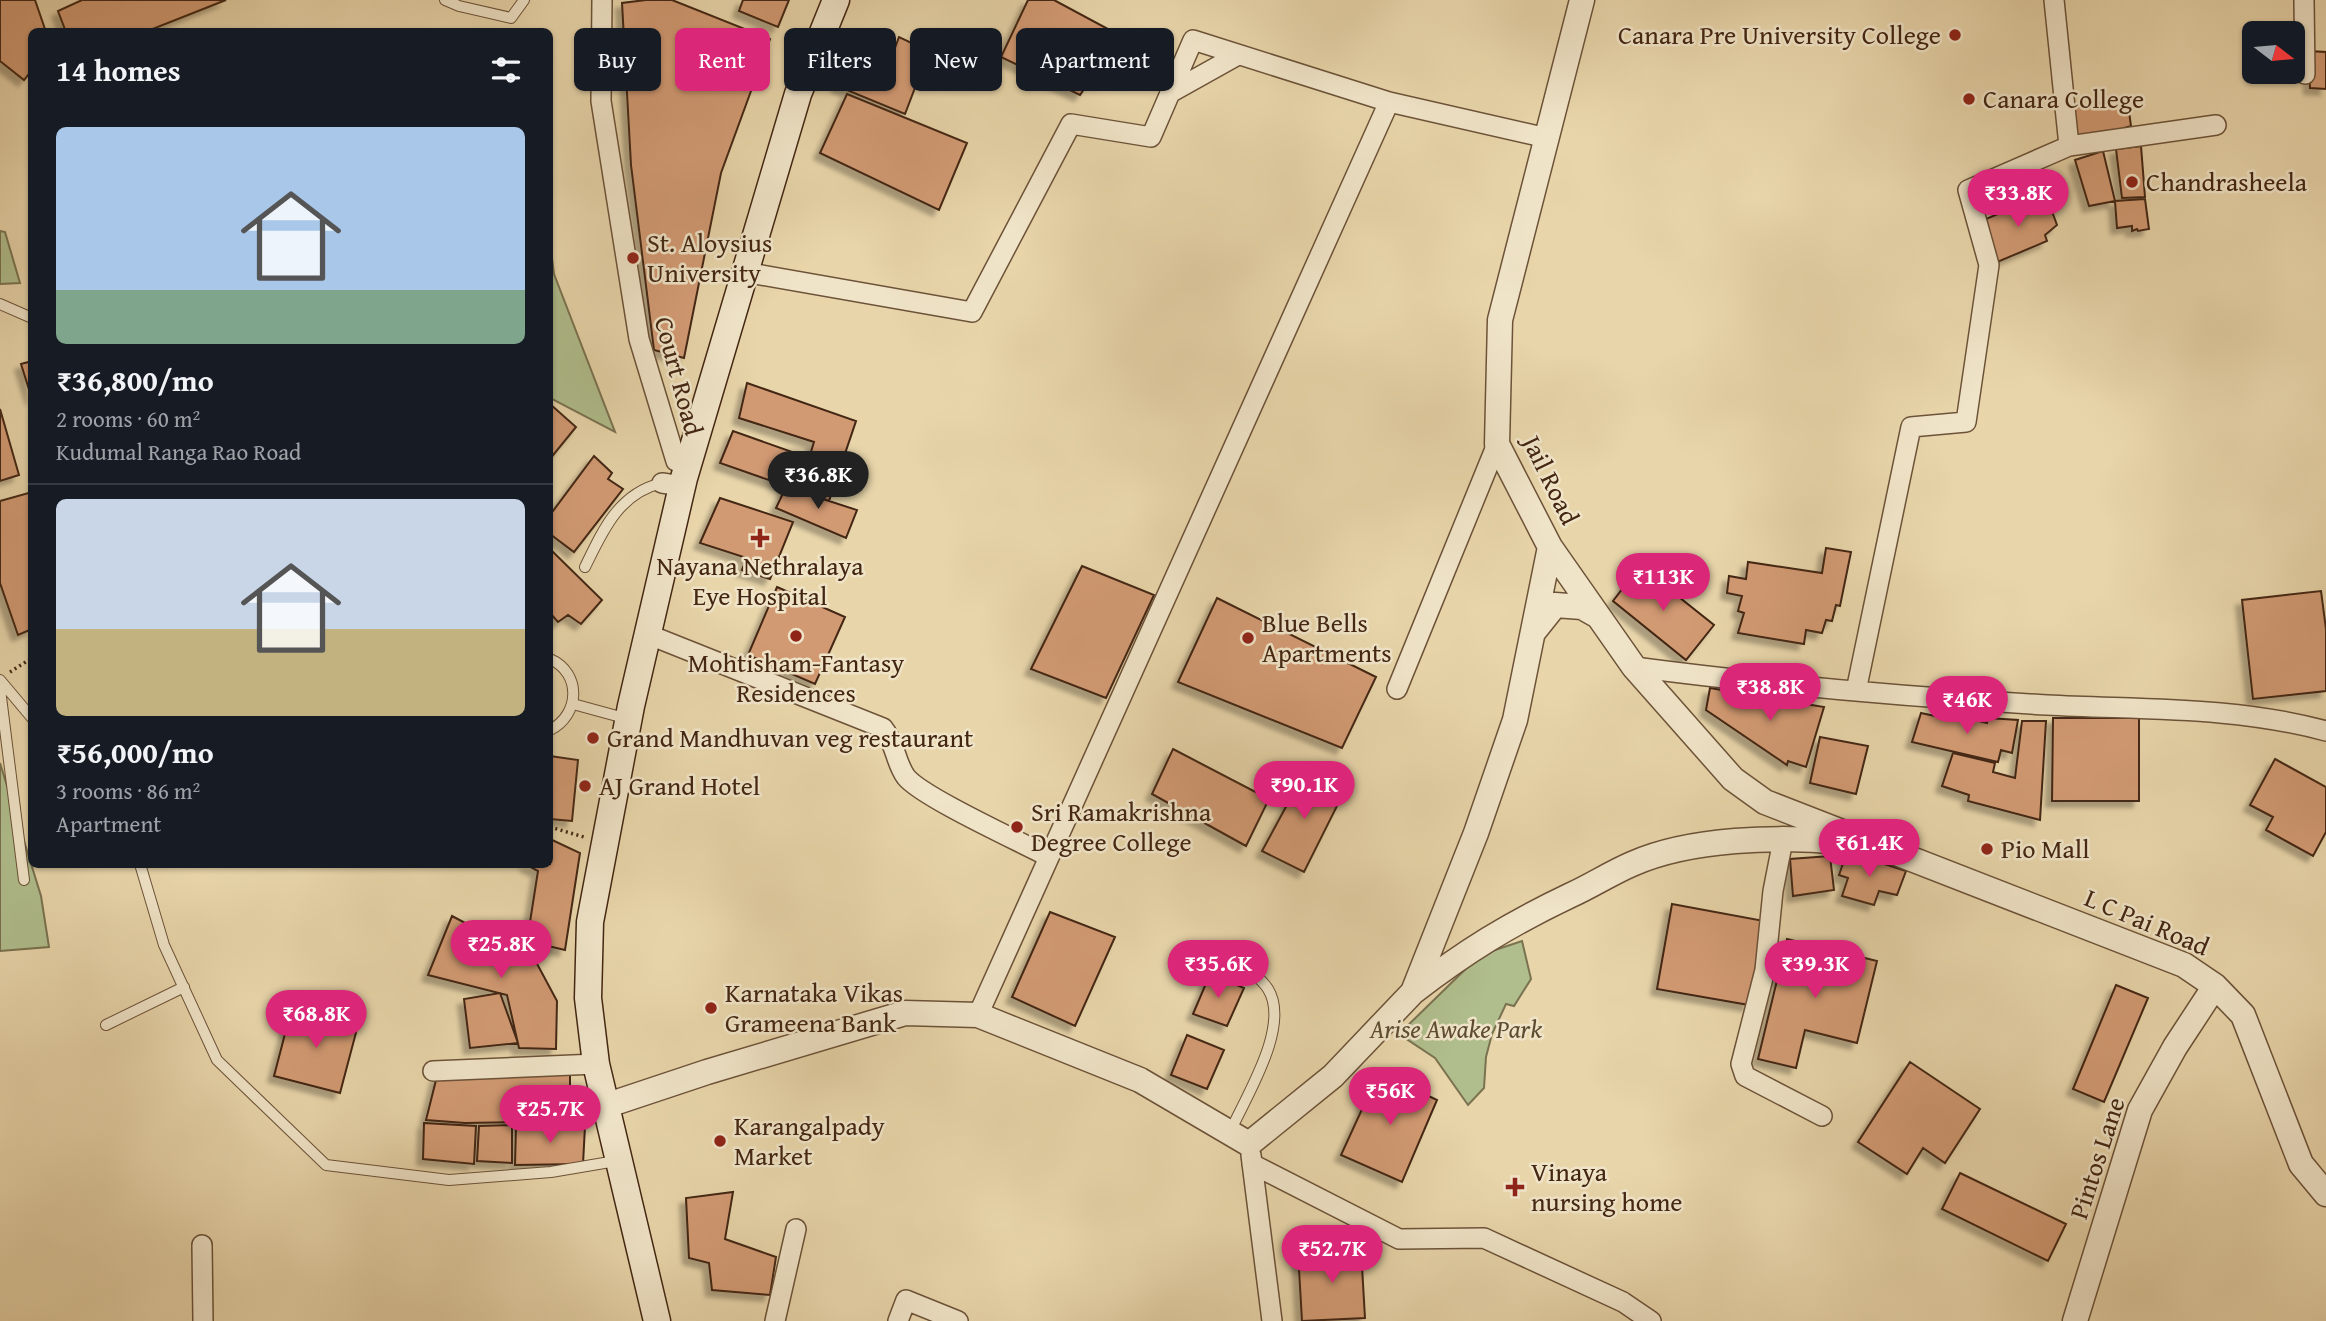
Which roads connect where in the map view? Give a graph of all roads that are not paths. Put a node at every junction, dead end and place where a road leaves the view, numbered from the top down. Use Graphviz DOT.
graph roads {
  1 [pos="445,0"];
  2 [pos="524,0"];
  3 [pos="602,0"];
  4 [pos="836,0"];
  5 [pos="1582,0"];
  6 [pos="2054,0"];
  7 [pos="2304,0"];
  8 [pos="2304,21"];
  9 [pos="1238,55"];
  10 [pos="1170,93"];
  11 [pos="1389,102"];
  12 [pos="2216,125"];
  13 [pos="1547,138"];
  14 [pos="2069,146"];
  15 [pos="744,272"];
  16 [pos="0,304"];
  17 [pos="28,316"];
  18 [pos="1497,444"];
  19 [pos="677,478"];
  20 [pos="1550,547"];
  21 [pos="585,567"];
  22 [pos="1598,617"];
  23 [pos="1532,633"];
  24 [pos="647,634"];
  25 [pos="553,661"];
  26 [pos="1634,667"];
  27 [pos="0,679"];
  28 [pos="0,689"];
  29 [pos="1397,689"];
  30 [pos="1856,691"];
  31 [pos="573,704"];
  32 [pos="28,713"];
  33 [pos="628,719"];
  34 [pos="553,728"];
  35 [pos="2326,731"];
  36 [pos="1783,840"];
  37 [pos="1870,845"];
  38 [pos="1049,857"];
  39 [pos="141,868"];
  40 [pos="24,880"];
  41 [pos="1231,956"];
  42 [pos="2215,986"];
  43 [pos="184,987"];
  44 [pos="1413,992"];
  45 [pos="978,1015"];
  46 [pos="106,1025"];
  47 [pos="596,1064"];
  48 [pos="433,1071"];
  49 [pos="605,1106"];
  50 [pos="1822,1116"];
  51 [pos="1244,1147"];
  52 [pos="617,1161"];
  53 [pos="2326,1194"];
  54 [pos="796,1229"];
  55 [pos="202,1245"];
  56 [pos="203,1321"];
  57 [pos="657,1321"];
  58 [pos="775,1321"];
  59 [pos="898,1321"];
  60 [pos="957,1321"];
  61 [pos="1272,1321"];
  62 [pos="1651,1321"];
  63 [pos="2075,1321"];
  1 -- 2 [label="lane"];
  3 -- 19 [label="street, Court Road"];
  4 -- 15 [label="main road"];
  5 -- 13 [label="street, Jail Road"];
  6 -- 14 [label="street"];
  7 -- 8 [label="street"];
  9 -- 10 [label="street"];
  9 -- 10 [label="street"];
  9 -- 11 [label="street"];
  10 -- 15 [label="street"];
  11 -- 13 [label="street"];
  11 -- 38 [label="street"];
  12 -- 14 [label="street"];
  13 -- 18 [label="street, Jail Road"];
  14 -- 30 [label="street"];
  15 -- 19 [label="main road"];
  16 -- 17 [label="lane"];
  18 -- 20 [label="street, Jail Road"];
  18 -- 29 [label="street"];
  19 -- 21 [label="lane"];
  19 -- 24 [label="main road"];
  20 -- 22 [label="street, Jail Road"];
  20 -- 23 [label="street"];
  22 -- 23 [label="street"];
  22 -- 26 [label="street, Jail Road"];
  23 -- 44 [label="street"];
  24 -- 33 [label="main road"];
  24 -- 38 [label="street"];
  25 -- 31 [label="lane"];
  26 -- 30 [label="street"];
  26 -- 37 [label="street, Jail Road"];
  27 -- 32 [label="lane"];
  28 -- 40 [label="lane"];
  30 -- 35 [label="street"];
  31 -- 33 [label="lane"];
  31 -- 34 [label="lane"];
  33 -- 47 [label="main road"];
  36 -- 37 [label="street"];
  36 -- 44 [label="street"];
  36 -- 50 [label="street"];
  37 -- 42 [label="street, L C Pai Road"];
  38 -- 45 [label="street"];
  39 -- 43 [label="lane"];
  41 -- 51 [label="lane"];
  42 -- 53 [label="street, L C Pai Road"];
  42 -- 63 [label="street, Pintos Lane"];
  43 -- 46 [label="lane"];
  43 -- 52 [label="lane"];
  44 -- 51 [label="street"];
  45 -- 49 [label="street"];
  45 -- 51 [label="street"];
  47 -- 48 [label="street"];
  47 -- 49 [label="main road"];
  49 -- 52 [label="main road"];
  51 -- 61 [label="street"];
  51 -- 62 [label="street"];
  52 -- 57 [label="main road"];
  54 -- 58 [label="street"];
  55 -- 56 [label="street"];
  59 -- 60 [label="street"];
}
